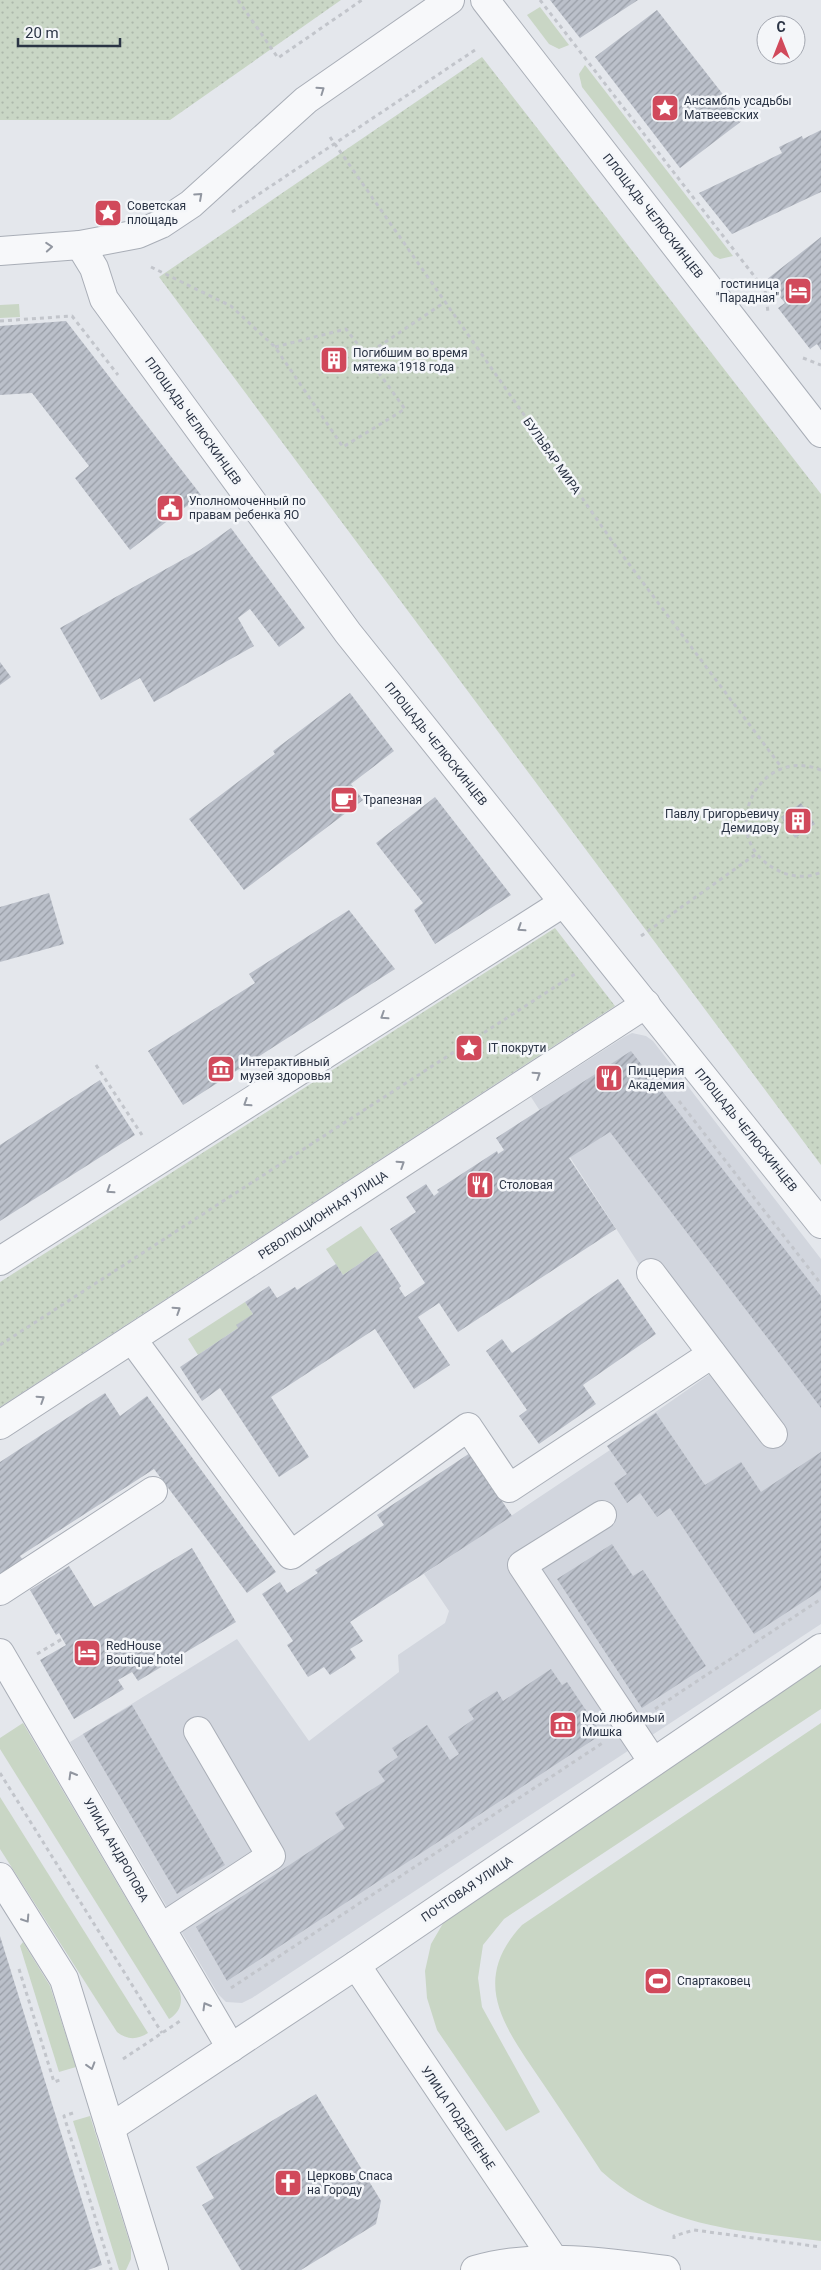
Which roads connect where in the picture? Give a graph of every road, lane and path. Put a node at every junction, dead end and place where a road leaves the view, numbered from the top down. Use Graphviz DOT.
graph roads {
  1 [pos="238,0"];
  2 [pos="362,0"];
  3 [pos="450,0"];
  4 [pos="485,0"];
  5 [pos="540,0"];
  6 [pos="478,48"];
  7 [pos="330,137"];
  8 [pos="335,144"];
  9 [pos="231,213"];
  10 [pos="80,245"];
  11 [pos="0,251"];
  12 [pos="159,261"];
  13 [pos="444,302"];
  14 [pos="768,315"];
  15 [pos="0,321"];
  16 [pos="275,347"];
  17 [pos="366,355"];
  18 [pos="800,357"];
  19 [pos="821,365"];
  20 [pos="122,381"];
  21 [pos="821,433"];
  22 [pos="782,768"];
  23 [pos="821,770"];
  24 [pos="756,854"];
  25 [pos="821,872"];
  26 [pos="563,903"];
  27 [pos="641,936"];
  28 [pos="579,972"];
  29 [pos="646,1004"];
  30 [pos="96,1064"];
  31 [pos="675,1096"];
  32 [pos="150,1134"];
  33 [pos="821,1224"];
  34 [pos="0,1261"];
  35 [pos="651,1273"];
  36 [pos="821,1284"];
  37 [pos="132,1339"];
  38 [pos="0,1344"];
  39 [pos="712,1354"];
  40 [pos="0,1425"];
  41 [pos="773,1434"];
  42 [pos="152,1491"];
  43 [pos="602,1515"];
  44 [pos="0,1591"];
  45 [pos="821,1599"];
  46 [pos="62,1639"];
  47 [pos="821,1648"];
  48 [pos="0,1653"];
  49 [pos="30,1659"];
  50 [pos="629,1726"];
  51 [pos="198,1731"];
  52 [pos="653,1762"];
  53 [pos="0,1773"];
  54 [pos="0,1878"];
  55 [pos="161,1928"];
  56 [pos="17,1963"];
  57 [pos="356,1965"];
  58 [pos="206,2004"];
  59 [pos="162,2033"];
  60 [pos="231,2048"];
  61 [pos="95,2078"];
  62 [pos="78,2112"];
  63 [pos="110,2128"];
  64 [pos="674,2245"];
  65 [pos="821,2247"];
  66 [pos="557,2265"];
  67 [pos="110,2270"];
  68 [pos="154,2270"];
  69 [pos="476,2270"];
  70 [pos="666,2270"];
  1 -- 2 [label="path"];
  10 -- 3 [label="street, one-way"];
  4 -- 21 [label="street, ПЛОЩАДЬ ЧЕЛЮСКИНЦЕВ"];
  5 -- 14 [label="path"];
  6 -- 8 [label="path"];
  7 -- 8 [label="path, БУЛЬВАР МИРА"];
  8 -- 9 [label="path"];
  8 -- 13 [label="path, БУЛЬВАР МИРА"];
  11 -- 10 [label="street, one-way"];
  10 -- 26 [label="street, ПЛОЩАДЬ ЧЕЛЮСКИНЦЕВ"];
  12 -- 16 [label="path"];
  13 -- 17 [label="path"];
  13 -- 22 [label="path, БУЛЬВАР МИРА"];
  15 -- 20 [label="path"];
  16 -- 17 [label="path"];
  16 -- 17 [label="path"];
  18 -- 19 [label="path"];
  22 -- 23 [label="path"];
  22 -- 24 [label="path"];
  24 -- 25 [label="path"];
  24 -- 27 [label="path"];
  26 -- 29 [label="street, ПЛОЩАДЬ ЧЕЛЮСКИНЦЕВ"];
  26 -- 34 [label="street, one-way"];
  28 -- 38 [label="path"];
  29 -- 33 [label="street, ПЛОЩАДЬ ЧЕЛЮСКИНЦЕВ"];
  37 -- 29 [label="street, РЕВОЛЮЦИОННАЯ УЛИЦА, one-way"];
  30 -- 32 [label="path"];
  31 -- 36 [label="path"];
  35 -- 39 [label="street"];
  37 -- 39 [label="street"];
  40 -- 37 [label="street, РЕВОЛЮЦИОННАЯ УЛИЦА, one-way"];
  39 -- 41 [label="street"];
  42 -- 44 [label="street"];
  43 -- 50 [label="street"];
  45 -- 50 [label="path"];
  46 -- 49 [label="path"];
  47 -- 52 [label="street, ПОЧТОВАЯ УЛИЦА"];
  55 -- 48 [label="street, УЛИЦА АНДРОПОВА, one-way"];
  50 -- 52 [label="street"];
  50 -- 58 [label="path"];
  51 -- 55 [label="street"];
  52 -- 57 [label="street, ПОЧТОВАЯ УЛИЦА"];
  53 -- 59 [label="path"];
  54 -- 61 [label="street, one-way"];
  55 -- 58 [label="street, УЛИЦА АНДРОПОВА"];
  56 -- 61 [label="path"];
  57 -- 60 [label="street, ПОЧТОВАЯ УЛИЦА"];
  57 -- 66 [label="street, УЛИЦА ПОДЗЕЛЕНЬЕ"];
  58 -- 59 [label="path"];
  60 -- 58 [label="street, УЛИЦА АНДРОПОВА, one-way"];
  59 -- 61 [label="path"];
  60 -- 63 [label="street, ПОЧТОВАЯ УЛИЦА"];
  61 -- 63 [label="street"];
  62 -- 67 [label="path"];
  63 -- 68 [label="street"];
  64 -- 65 [label="path"];
  66 -- 69 [label="street"];
  66 -- 70 [label="street"];
}
